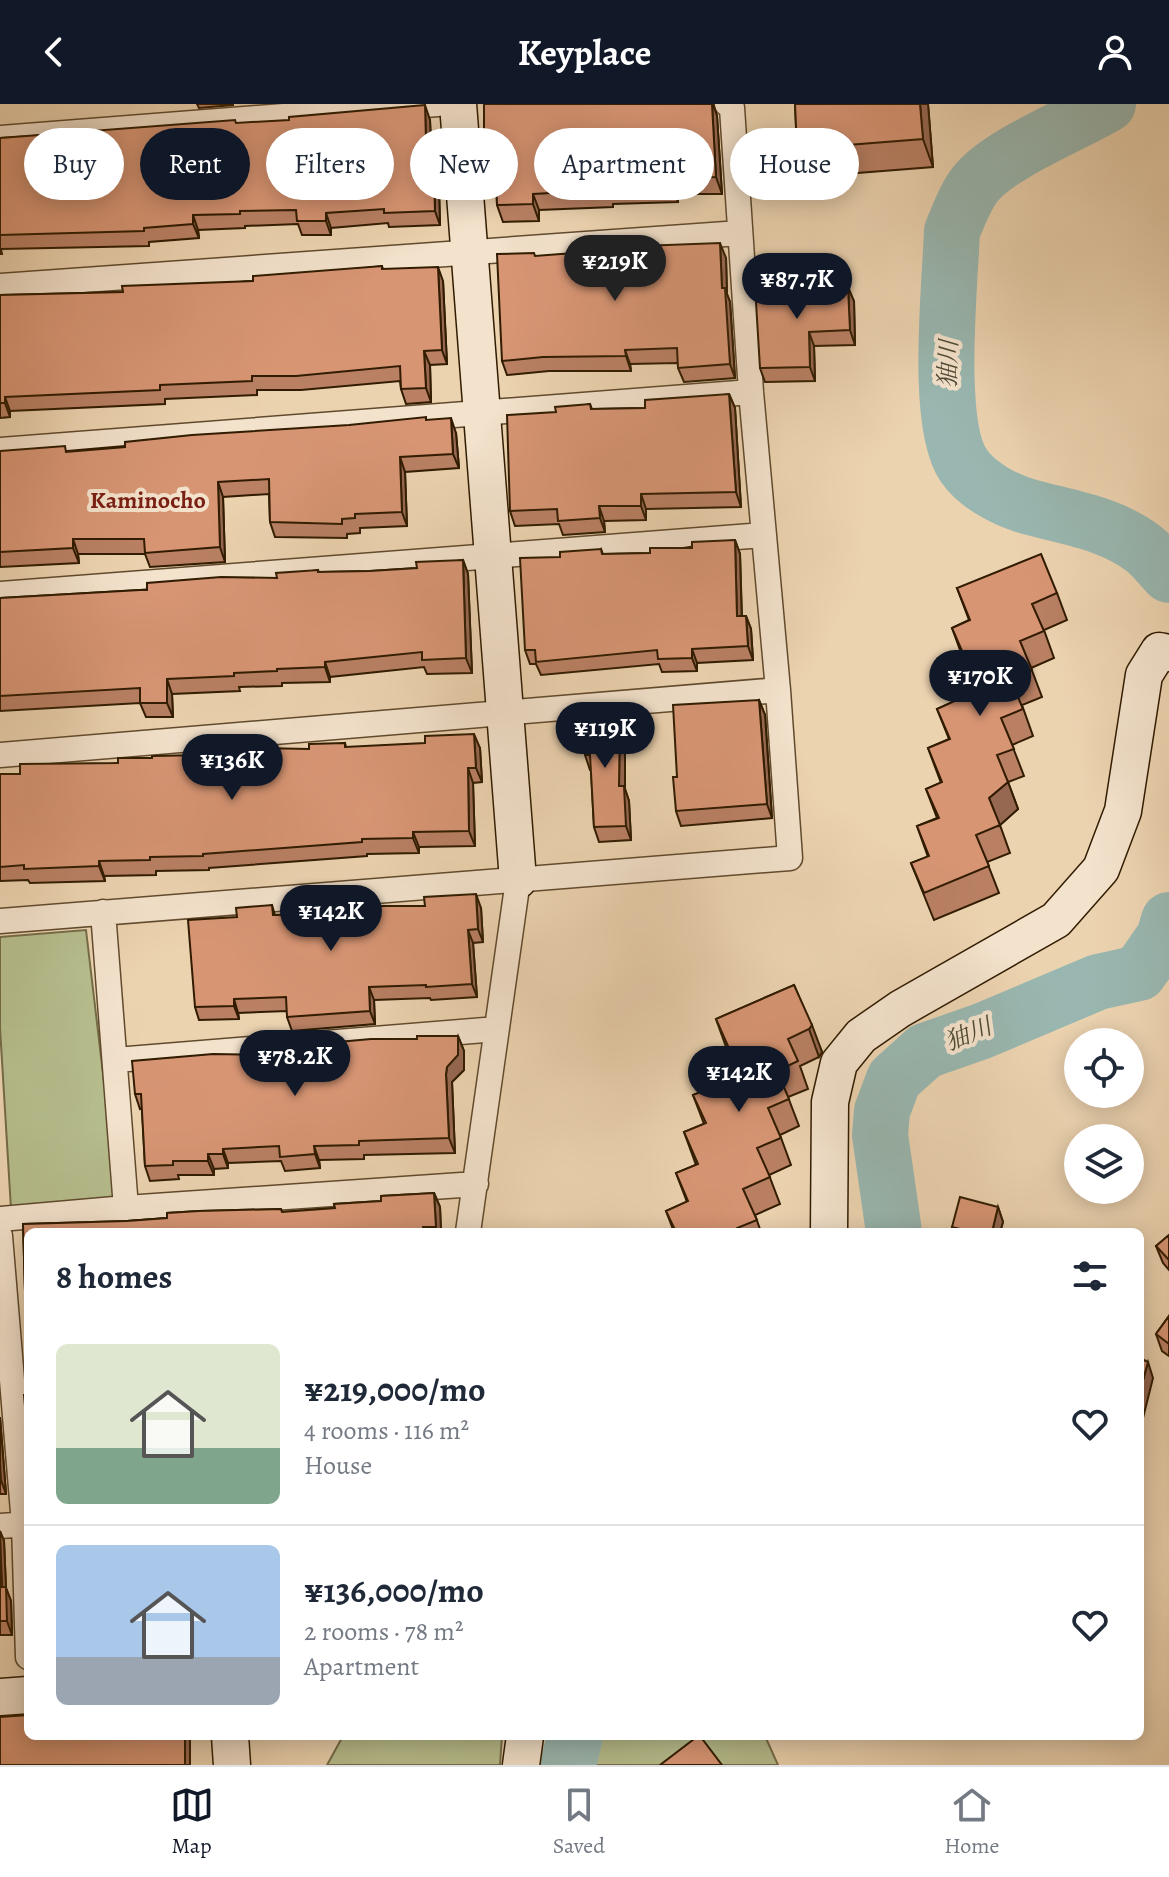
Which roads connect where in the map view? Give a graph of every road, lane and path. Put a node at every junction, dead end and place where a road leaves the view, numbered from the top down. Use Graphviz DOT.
graph roads {
  1 [pos="438,104"];
  2 [pos="458,104"];
  3 [pos="727,104"];
  4 [pos="0,138"];
  5 [pos="740,233"];
  6 [pos="470,254"];
  7 [pos="0,286"];
  8 [pos="751,392"];
  9 [pos="481,413"];
  10 [pos="0,450"];
  11 [pos="764,535"];
  12 [pos="494,556"];
  13 [pos="0,594"];
  14 [pos="1164,652"];
  15 [pos="778,690"];
  16 [pos="506,714"];
  17 [pos="0,755"];
  18 [pos="518,880"];
  19 [pos="103,912"];
  20 [pos="0,921"];
  21 [pos="497,1029"];
  22 [pos="116,1060"];
  23 [pos="476,1184"];
  24 [pos="126,1208"];
  25 [pos="0,1219"];
  26 [pos="469,1228"];
  27 [pos="829,1228"];
  28 [pos="0,1236"];
  29 [pos="13,1378"];
  30 [pos="17,1524"];
  31 [pos="24,1609"];
  32 [pos="24,1695"];
  33 [pos="0,1697"];
  34 [pos="230,1740"];
  35 [pos="524,1740"];
  36 [pos="232,1765"];
  37 [pos="521,1765"];
  1 -- 4 [label="street"];
  2 -- 6 [label="street"];
  3 -- 5 [label="street"];
  5 -- 6 [label="street"];
  5 -- 8 [label="street"];
  6 -- 7 [label="street"];
  6 -- 9 [label="street"];
  8 -- 9 [label="street"];
  8 -- 11 [label="street"];
  9 -- 10 [label="street"];
  9 -- 12 [label="street"];
  11 -- 12 [label="street"];
  11 -- 15 [label="street"];
  12 -- 13 [label="street"];
  12 -- 16 [label="street"];
  14 -- 27 [label="street"];
  15 -- 16 [label="street"];
  15 -- 18 [label="street"];
  16 -- 17 [label="street"];
  16 -- 18 [label="street"];
  18 -- 19 [label="street"];
  18 -- 21 [label="street"];
  19 -- 20 [label="street"];
  19 -- 22 [label="street"];
  21 -- 22 [label="street"];
  21 -- 23 [label="street"];
  22 -- 24 [label="street"];
  23 -- 24 [label="street"];
  23 -- 26 [label="street"];
  24 -- 25 [label="street"];
  28 -- 29 [label="street"];
  29 -- 30 [label="street"];
  30 -- 31 [label="street"];
  32 -- 33 [label="street"];
  34 -- 36 [label="street"];
  35 -- 37 [label="street"];
}
